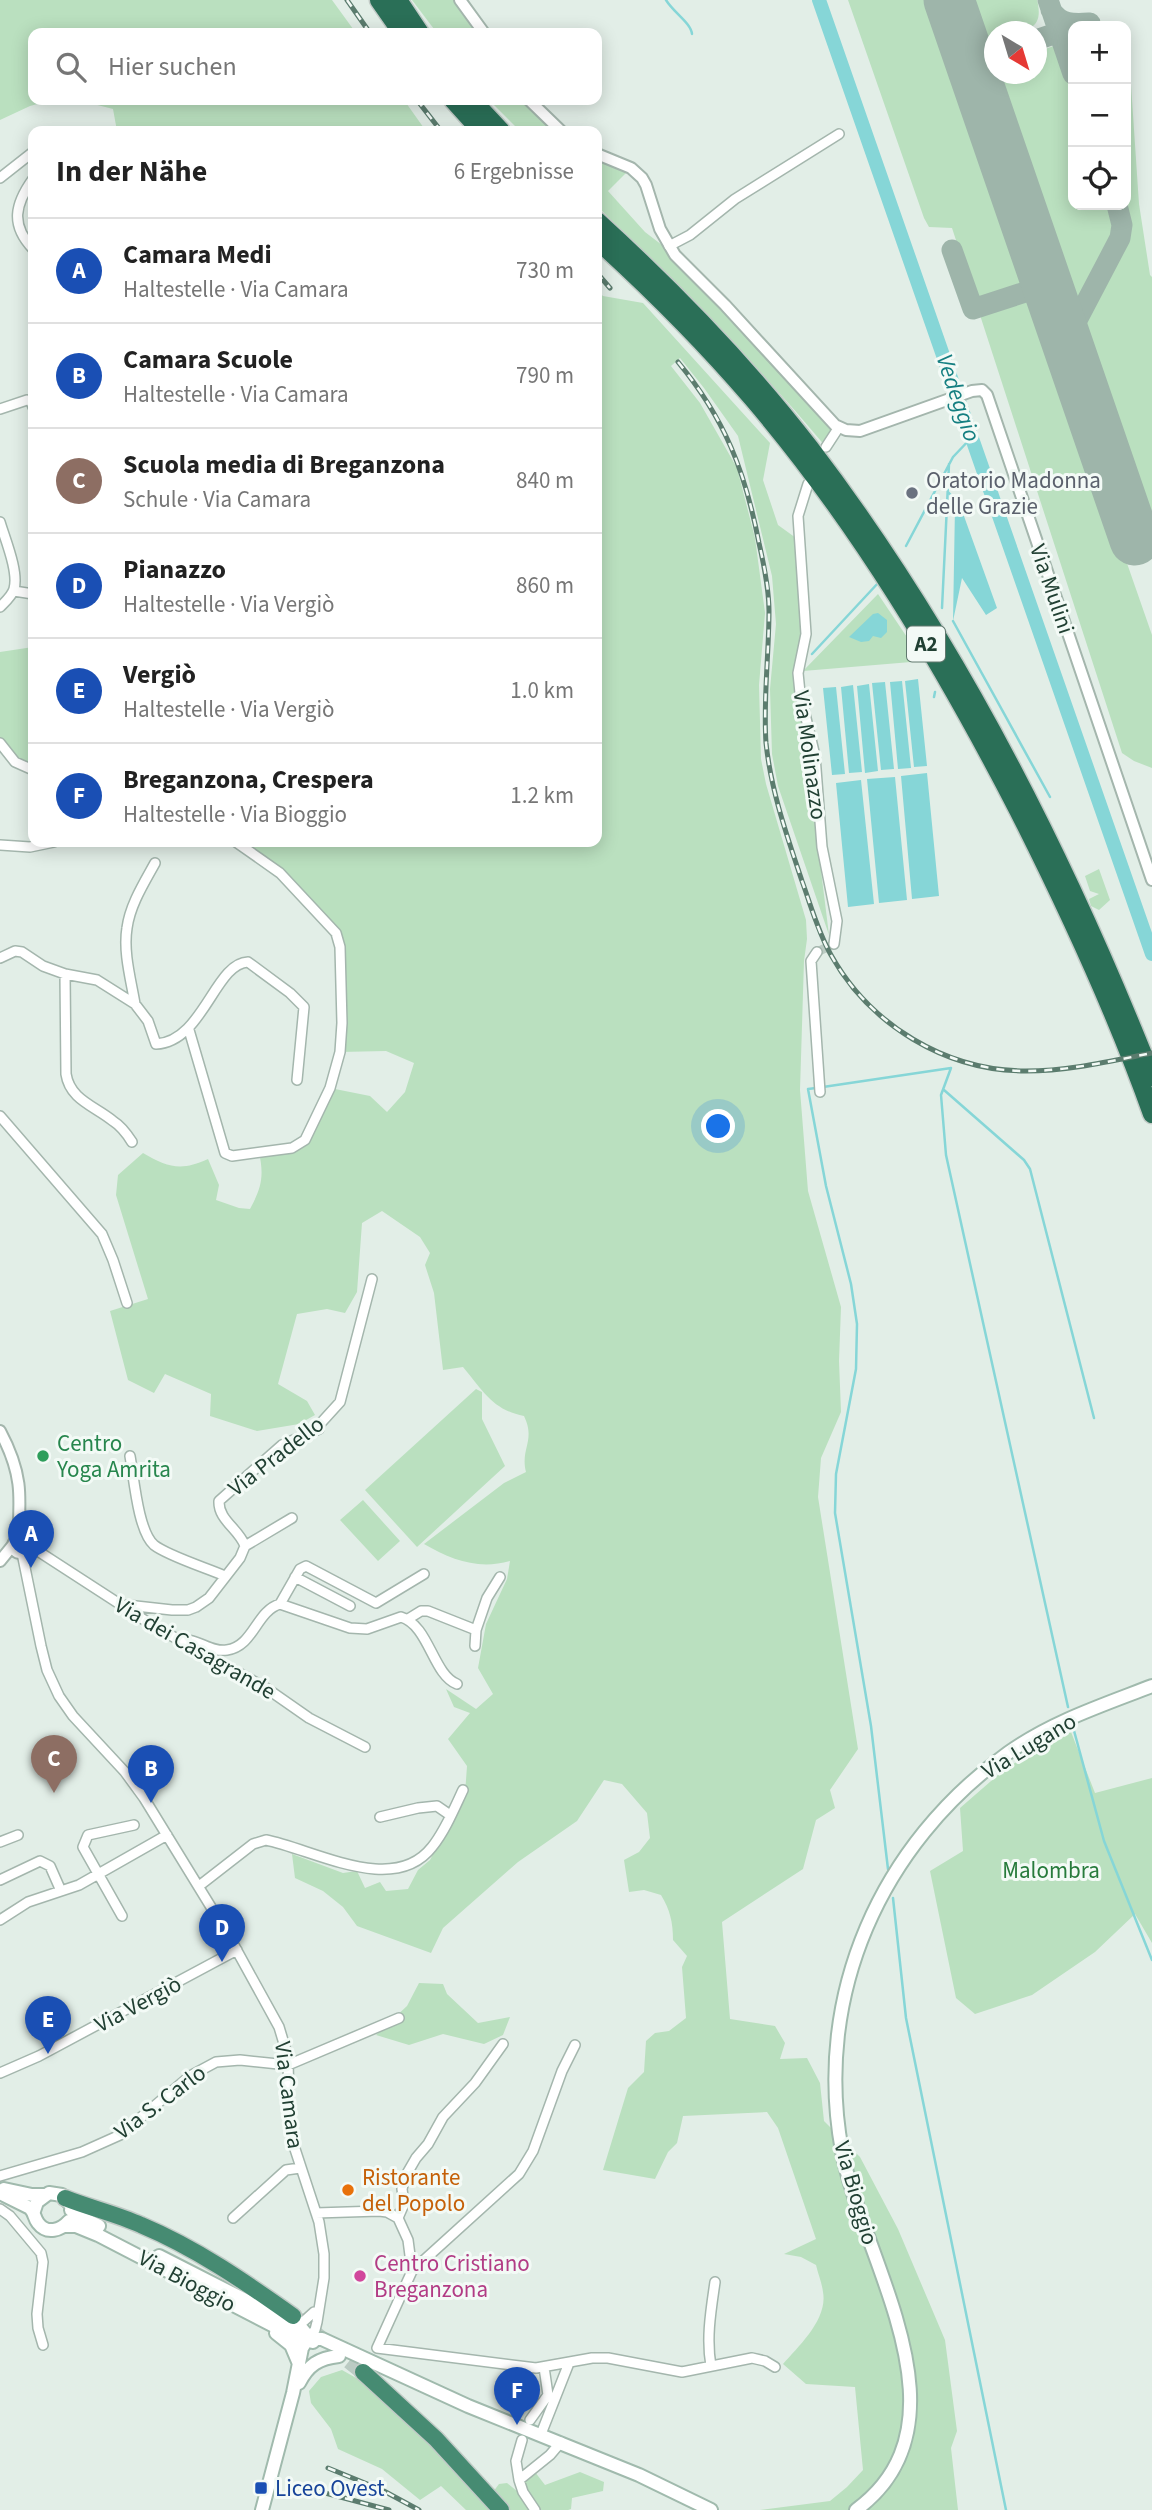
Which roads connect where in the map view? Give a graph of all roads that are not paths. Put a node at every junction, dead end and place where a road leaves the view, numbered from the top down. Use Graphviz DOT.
graph roads {
  1 [pos="379,0"];
  2 [pos="398,0"];
  3 [pos="460,0"];
  4 [pos="399,28"];
  5 [pos="418,28"];
  6 [pos="480,28"];
  7 [pos="458,105"];
  8 [pos="477,105"];
  9 [pos="535,105"];
  10 [pos="476,126"];
  11 [pos="496,126"];
  12 [pos="556,126"];
  13 [pos="839,134"];
  14 [pos="28,156"];
  15 [pos="602,156"];
  16 [pos="0,178"];
  17 [pos="28,186"];
  18 [pos="602,226"];
  19 [pos="28,242"];
  20 [pos="602,245"];
  21 [pos="672,250"];
  22 [pos="28,400"];
  23 [pos="0,409"];
  24 [pos="839,427"];
  25 [pos="826,447"];
  26 [pos="808,484"];
  27 [pos="0,522"];
  28 [pos="14,591"];
  29 [pos="28,593"];
  30 [pos="0,607"];
  31 [pos="0,743"];
  32 [pos="28,768"];
  33 [pos="0,845"];
  34 [pos="28,847"];
  35 [pos="243,847"];
  36 [pos="155,863"];
  37 [pos="1152,880"];
  38 [pos="834,944"];
  39 [pos="817,952"];
  40 [pos="0,958"];
  41 [pos="65,974"];
  42 [pos="135,1004"];
  43 [pos="189,1030"];
  44 [pos="1152,1077"];
  45 [pos="297,1080"];
  46 [pos="820,1092"];
  47 [pos="1152,1114"];
  48 [pos="0,1116"];
  49 [pos="132,1142"];
  50 [pos="372,1279"];
  51 [pos="127,1303"];
  52 [pos="0,1431"];
  53 [pos="130,1456"];
  54 [pos="292,1518"];
  55 [pos="20,1545"];
  56 [pos="245,1546"];
  57 [pos="0,1561"];
  58 [pos="424,1574"];
  59 [pos="225,1576"];
  60 [pos="295,1577"];
  61 [pos="500,1577"];
  62 [pos="280,1604"];
  63 [pos="351,1606"];
  64 [pos="123,1607"];
  65 [pos="408,1619"];
  66 [pos="476,1630"];
  67 [pos="177,1640"];
  68 [pos="475,1646"];
  69 [pos="457,1684"];
  70 [pos="1152,1686"];
  71 [pos="365,1747"];
  72 [pos="463,1790"];
  73 [pos="450,1815"];
  74 [pos="380,1817"];
  75 [pos="134,1825"];
  76 [pos="18,1835"];
  77 [pos="167,1835"];
  78 [pos="0,1842"];
  79 [pos="898,1867"];
  80 [pos="97,1874"];
  81 [pos="0,1880"];
  82 [pos="199,1886"];
  83 [pos="61,1891"];
  84 [pos="122,1916"];
  85 [pos="0,1920"];
  86 [pos="237,1950"];
  87 [pos="399,2018"];
  88 [pos="503,2043"];
  89 [pos="575,2045"];
  90 [pos="288,2065"];
  91 [pos="0,2073"];
  92 [pos="300,2168"];
  93 [pos="0,2176"];
  94 [pos="0,2191"];
  95 [pos="45,2195"];
  96 [pos="68,2204"];
  97 [pos="0,2209"];
  98 [pos="34,2211"];
  99 [pos="316,2213"];
  100 [pos="233,2217"];
  101 [pos="398,2218"];
  102 [pos="39,2224"];
  103 [pos="64,2226"];
  104 [pos="25,2234"];
  105 [pos="412,2271"];
  106 [pos="715,2282"];
  107 [pos="323,2287"];
  108 [pos="234,2306"];
  109 [pos="314,2312"];
  110 [pos="292,2320"];
  111 [pos="309,2337"];
  112 [pos="43,2345"];
  113 [pos="339,2356"];
  114 [pos="569,2363"];
  115 [pos="299,2364"];
  116 [pos="711,2366"];
  117 [pos="544,2367"];
  118 [pos="775,2367"];
  119 [pos="363,2372"];
  120 [pos="293,2393"];
  121 [pos="468,2406"];
  122 [pos="530,2420"];
  123 [pos="541,2434"];
  124 [pos="522,2440"];
  125 [pos="561,2442"];
  126 [pos="519,2480"];
  127 [pos="262,2510"];
  128 [pos="501,2510"];
  129 [pos="535,2510"];
  130 [pos="711,2510"];
  131 [pos="856,2510"];
  1 -- 4 [label="highway"];
  2 -- 5 [label="highway"];
  3 -- 6 [label="street"];
  7 -- 10 [label="highway"];
  8 -- 11 [label="highway"];
  9 -- 12 [label="street"];
  13 -- 21 [label="street"];
  14 -- 16 [label="street"];
  15 -- 21 [label="street"];
  17 -- 19 [label="street"];
  18 -- 44 [label="highway, A2"];
  20 -- 47 [label="highway, A2"];
  21 -- 24 [label="street"];
  22 -- 23 [label="street"];
  24 -- 25 [label="street"];
  24 -- 37 [label="street, Via Mulini"];
  26 -- 38 [label="street, Via Molinazzo"];
  27 -- 28 [label="street"];
  28 -- 29 [label="street"];
  28 -- 30 [label="street"];
  31 -- 32 [label="street"];
  33 -- 34 [label="street"];
  35 -- 43 [label="street"];
  36 -- 42 [label="street"];
  39 -- 46 [label="street"];
  40 -- 41 [label="street"];
  41 -- 42 [label="street"];
  41 -- 49 [label="street"];
  42 -- 43 [label="street"];
  43 -- 45 [label="street"];
  48 -- 51 [label="street"];
  50 -- 56 [label="street, Via Pradello"];
  52 -- 55 [label="street"];
  53 -- 59 [label="street"];
  54 -- 56 [label="street"];
  55 -- 57 [label="street"];
  55 -- 64 [label="street, Via dei Casagrande"];
  55 -- 77 [label="street, Via Camara"];
  56 -- 59 [label="street"];
  58 -- 60 [label="street"];
  59 -- 64 [label="street"];
  60 -- 62 [label="street"];
  60 -- 63 [label="street"];
  61 -- 66 [label="street"];
  62 -- 65 [label="street"];
  62 -- 67 [label="street"];
  64 -- 67 [label="street, Via dei Casagrande"];
  65 -- 66 [label="street"];
  65 -- 69 [label="street"];
  66 -- 68 [label="street"];
  67 -- 71 [label="street, Via dei Casagrande"];
  70 -- 79 [label="main road, Via Lugano"];
  72 -- 73 [label="street"];
  73 -- 74 [label="street"];
  73 -- 82 [label="street"];
  75 -- 80 [label="street"];
  76 -- 78 [label="street"];
  77 -- 80 [label="street"];
  77 -- 82 [label="street, Via Camara"];
  79 -- 131 [label="main road, Via Bioggio"];
  80 -- 83 [label="street"];
  80 -- 84 [label="street"];
  81 -- 83 [label="street"];
  82 -- 86 [label="street, Via Camara"];
  83 -- 85 [label="street"];
  86 -- 90 [label="street, Via Camara"];
  86 -- 91 [label="street, Via Vergiò"];
  87 -- 90 [label="street, Via S. Carlo"];
  88 -- 101 [label="street"];
  89 -- 105 [label="street"];
  90 -- 92 [label="street, Via Camara"];
  90 -- 93 [label="street, Via S. Carlo"];
  92 -- 99 [label="street, Via Camara"];
  92 -- 100 [label="street"];
  94 -- 95 [label="main road"];
  94 -- 98 [label="main road"];
  95 -- 96 [label="main road"];
  95 -- 98 [label="main road"];
  96 -- 103 [label="main road"];
  96 -- 110 [label="highway"];
  97 -- 104 [label="street"];
  98 -- 102 [label="main road"];
  99 -- 101 [label="street"];
  99 -- 107 [label="street, Via Camara"];
  101 -- 105 [label="street"];
  102 -- 103 [label="main road, Via Bioggio"];
  102 -- 104 [label="street"];
  103 -- 108 [label="main road, Via Bioggio"];
  104 -- 112 [label="street"];
  105 -- 117 [label="street"];
  106 -- 116 [label="street"];
  107 -- 109 [label="street, Via Camara"];
  107 -- 111 [label="street, Via Camara"];
  108 -- 111 [label="main road, Via Bioggio"];
  108 -- 115 [label="main road"];
  109 -- 110 [label="street"];
  109 -- 111 [label="street, Via Camara"];
  110 -- 111 [label="main road, Via Bioggio"];
  111 -- 113 [label="main road, Via Bioggio"];
  111 -- 115 [label="main road, Via Camara"];
  111 -- 120 [label="main road, Via Camara"];
  111 -- 121 [label="main road, Via Bioggio"];
  113 -- 120 [label="main road"];
  113 -- 121 [label="main road, Via Bioggio"];
  114 -- 116 [label="street"];
  114 -- 117 [label="street"];
  114 -- 123 [label="street"];
  115 -- 120 [label="main road, Via Camara"];
  116 -- 118 [label="street"];
  117 -- 122 [label="street"];
  119 -- 128 [label="highway"];
  120 -- 127 [label="main road, Via Camara"];
  121 -- 123 [label="main road, Via Bioggio"];
  123 -- 125 [label="main road, Via Bioggio"];
  124 -- 126 [label="street"];
  125 -- 126 [label="street"];
  125 -- 130 [label="main road, Via Bioggio"];
  126 -- 129 [label="street"];
}
